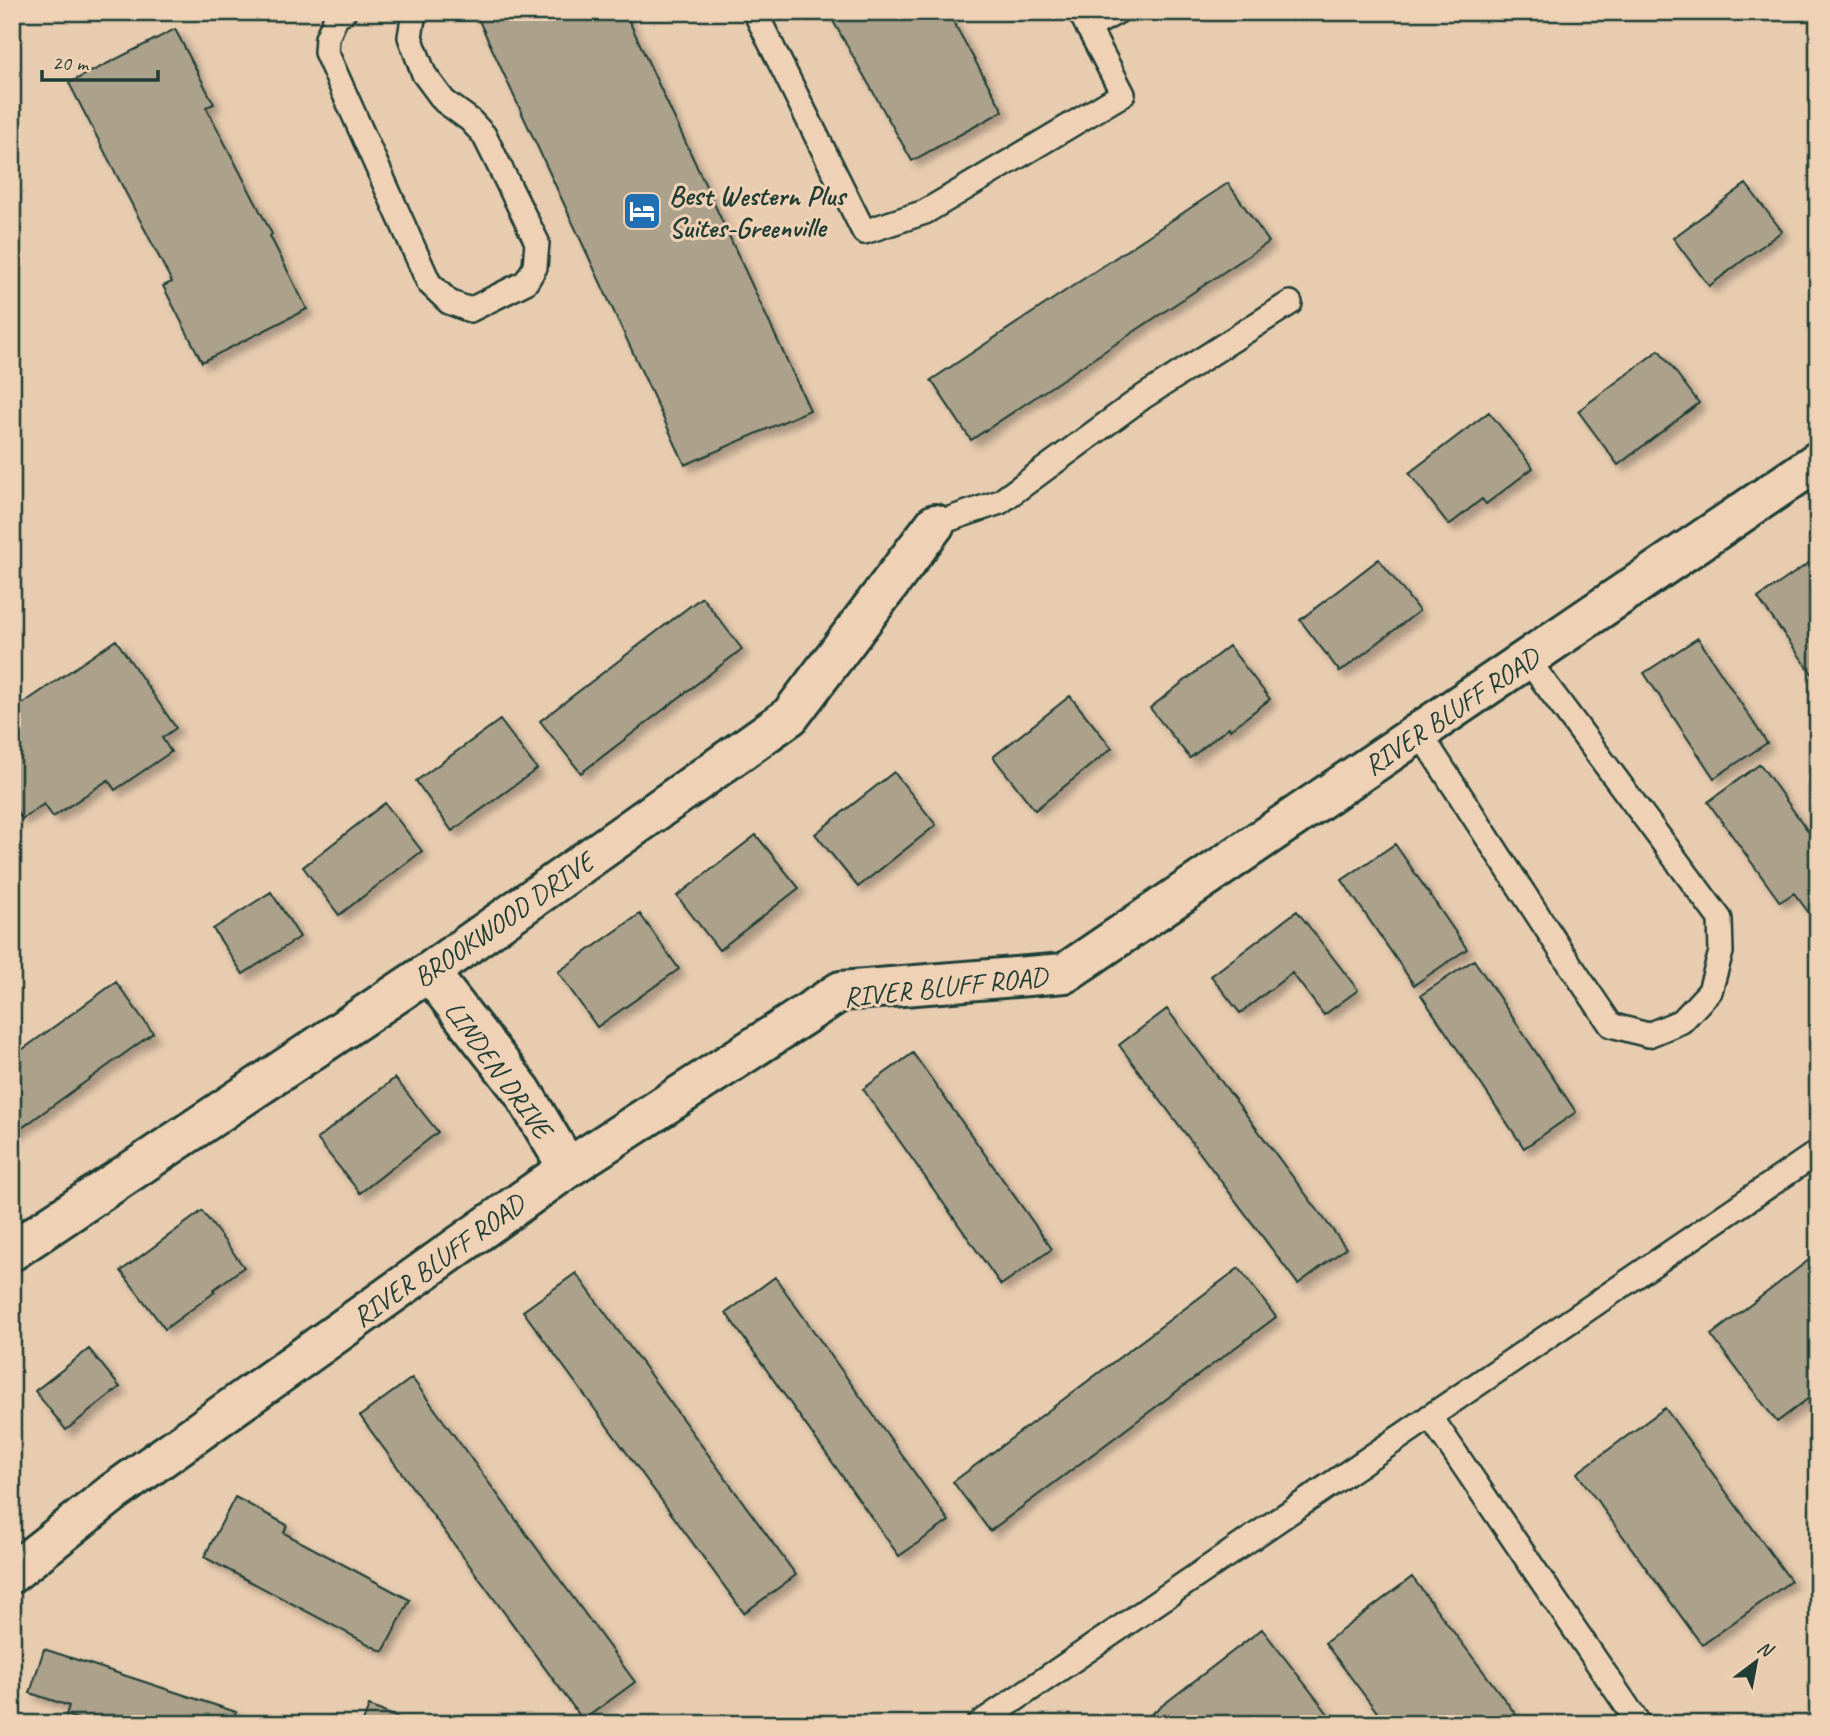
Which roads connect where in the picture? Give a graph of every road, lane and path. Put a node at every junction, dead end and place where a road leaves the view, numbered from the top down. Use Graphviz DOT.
graph roads {
  1 [pos="344,12"];
  2 [pos="414,12"];
  3 [pos="755,12"];
  4 [pos="1117,12"];
  5 [pos="1084,20"];
  6 [pos="1290,303"];
  7 [pos="1818,461"];
  8 [pos="935,524"];
  9 [pos="1527,659"];
  10 [pos="1419,732"];
  11 [pos="429,972"];
  12 [pos="1818,1152"];
  13 [pos="568,1168"];
  14 [pos="12,1251"];
  15 [pos="1430,1416"];
  16 [pos="12,1573"];
  17 [pos="979,1724"];
  18 [pos="1639,1724"];
  1 -- 2 [label="lane"];
  3 -- 5 [label="lane"];
  4 -- 5 [label="lane"];
  6 -- 8 [label="lane"];
  7 -- 9 [label="street, RIVER BLUFF ROAD"];
  8 -- 11 [label="street, BROOKWOOD DRIVE"];
  9 -- 10 [label="street, RIVER BLUFF ROAD"];
  9 -- 10 [label="lane"];
  10 -- 13 [label="street, RIVER BLUFF ROAD"];
  11 -- 13 [label="street, LINDEN DRIVE"];
  11 -- 14 [label="street, BROOKWOOD DRIVE"];
  12 -- 15 [label="lane"];
  13 -- 16 [label="street, RIVER BLUFF ROAD"];
  15 -- 17 [label="lane"];
  15 -- 18 [label="lane"];
}
